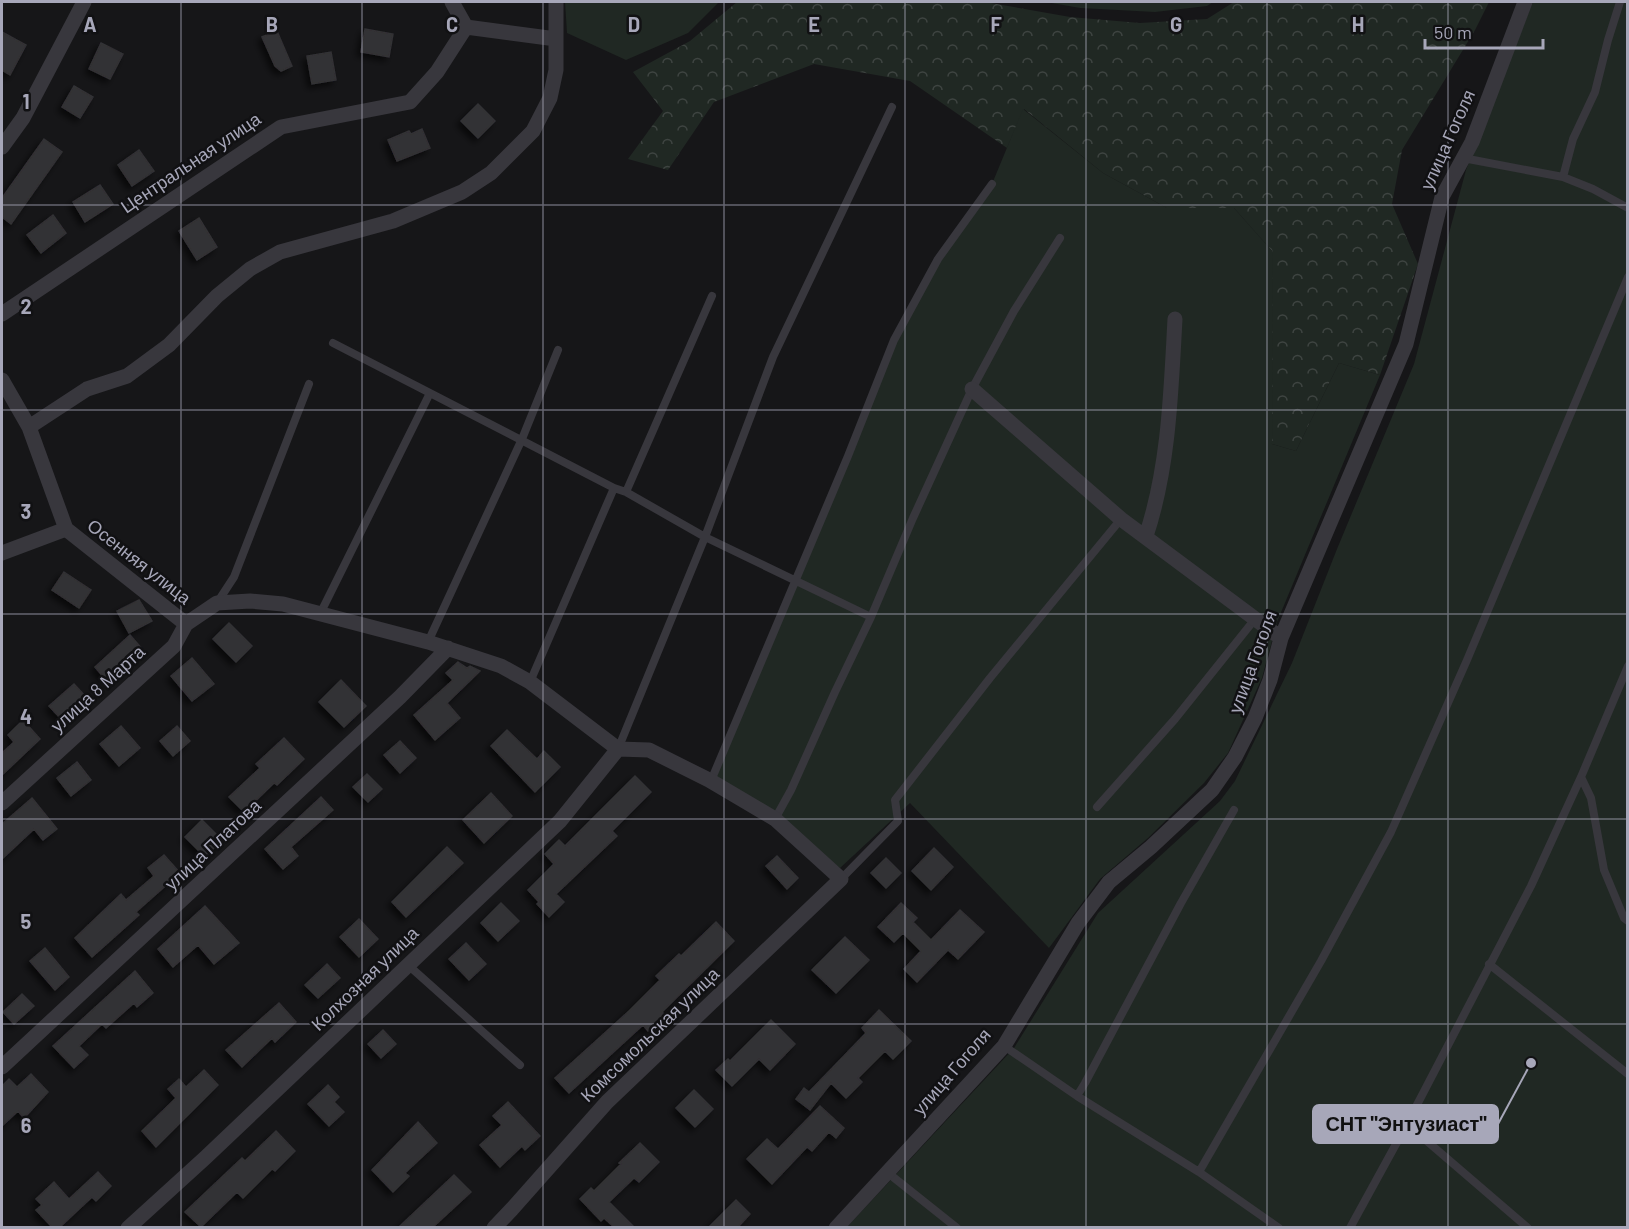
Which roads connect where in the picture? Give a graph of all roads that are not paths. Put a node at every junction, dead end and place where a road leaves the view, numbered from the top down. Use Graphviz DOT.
graph roads {
  1 [pos="84,2"];
  2 [pos="452,2"];
  3 [pos="556,2"];
  4 [pos="1525,2"];
  5 [pos="1620,2"];
  6 [pos="466,27"];
  7 [pos="556,39"];
  8 [pos="892,107"];
  9 [pos="2,147"];
  10 [pos="1463,158"];
  11 [pos="1563,177"];
  12 [pos="992,184"];
  13 [pos="1628,208"];
  14 [pos="1060,238"];
  15 [pos="1628,277"];
  16 [pos="712,296"];
  17 [pos="2,314"];
  18 [pos="1175,319"];
  19 [pos="333,343"];
  20 [pos="558,350"];
  21 [pos="2,380"];
  22 [pos="309,384"];
  23 [pos="972,389"];
  24 [pos="430,393"];
  25 [pos="28,427"];
  26 [pos="522,439"];
  27 [pos="614,488"];
  28 [pos="626,492"];
  29 [pos="1121,519"];
  30 [pos="66,529"];
  31 [pos="1146,536"];
  32 [pos="705,537"];
  33 [pos="2,553"];
  34 [pos="796,580"];
  35 [pos="217,603"];
  36 [pos="320,614"];
  37 [pos="871,617"];
  38 [pos="1255,619"];
  39 [pos="186,624"];
  40 [pos="1281,638"];
  41 [pos="428,642"];
  42 [pos="448,648"];
  43 [pos="1628,666"];
  44 [pos="530,682"];
  45 [pos="618,749"];
  46 [pos="713,776"];
  47 [pos="1581,777"];
  48 [pos="2,803"];
  49 [pos="1097,807"];
  50 [pos="1234,810"];
  51 [pos="775,819"];
  52 [pos="841,879"];
  53 [pos="1628,921"];
  54 [pos="1489,964"];
  55 [pos="408,965"];
  56 [pos="1004,1046"];
  57 [pos="520,1065"];
  58 [pos="2,1067"];
  59 [pos="1628,1074"];
  60 [pos="1077,1096"];
  61 [pos="1407,1124"];
  62 [pos="1199,1172"];
  63 [pos="888,1173"];
  64 [pos="128,1227"];
  65 [pos="494,1227"];
  66 [pos="836,1227"];
  67 [pos="957,1227"];
  68 [pos="1279,1227"];
  69 [pos="1350,1227"];
  70 [pos="1528,1227"];
  1 -- 9 [label="street"];
  2 -- 6 [label="street"];
  3 -- 7 [label="street"];
  4 -- 10 [label="street, улица Гоголя"];
  5 -- 11 [label="lane"];
  6 -- 7 [label="street"];
  6 -- 17 [label="street, Центральная улица"];
  7 -- 25 [label="street"];
  8 -- 32 [label="lane"];
  10 -- 11 [label="lane"];
  10 -- 40 [label="street, улица Гоголя"];
  11 -- 13 [label="lane"];
  12 -- 34 [label="lane"];
  14 -- 23 [label="lane"];
  15 -- 62 [label="lane"];
  16 -- 28 [label="lane"];
  18 -- 31 [label="street"];
  19 -- 24 [label="lane"];
  20 -- 26 [label="lane"];
  21 -- 25 [label="street"];
  22 -- 35 [label="lane"];
  23 -- 29 [label="street"];
  23 -- 37 [label="lane"];
  24 -- 26 [label="lane"];
  24 -- 36 [label="lane"];
  25 -- 30 [label="street"];
  26 -- 27 [label="lane"];
  26 -- 41 [label="lane"];
  27 -- 28 [label="lane"];
  27 -- 44 [label="lane"];
  28 -- 32 [label="lane"];
  29 -- 31 [label="street"];
  29 -- 52 [label="lane"];
  30 -- 33 [label="street, Осенняя улица"];
  30 -- 39 [label="street, Осенняя улица"];
  31 -- 38 [label="street"];
  32 -- 34 [label="lane"];
  32 -- 45 [label="lane"];
  34 -- 37 [label="lane"];
  34 -- 46 [label="lane"];
  35 -- 36 [label="street"];
  35 -- 39 [label="street, улица 8 Марта"];
  36 -- 41 [label="street"];
  37 -- 51 [label="lane"];
  38 -- 40 [label="street"];
  38 -- 49 [label="lane"];
  39 -- 48 [label="street, улица 8 Марта"];
  40 -- 56 [label="street, улица Гоголя"];
  41 -- 42 [label="street"];
  42 -- 44 [label="street"];
  42 -- 58 [label="street, улица Платова"];
  43 -- 47 [label="lane"];
  44 -- 45 [label="street"];
  45 -- 51 [label="street"];
  45 -- 55 [label="street, Колхозная улица"];
  47 -- 53 [label="lane"];
  47 -- 54 [label="lane"];
  50 -- 60 [label="lane"];
  51 -- 52 [label="street"];
  52 -- 65 [label="street, Комсомольская улица"];
  54 -- 59 [label="lane"];
  54 -- 61 [label="lane"];
  55 -- 57 [label="lane"];
  55 -- 64 [label="street, Колхозная улица"];
  56 -- 60 [label="lane"];
  56 -- 63 [label="street, улица Гоголя"];
  60 -- 62 [label="lane"];
  61 -- 69 [label="lane"];
  61 -- 70 [label="lane"];
  62 -- 68 [label="lane"];
  63 -- 66 [label="street, улица Гоголя"];
  63 -- 67 [label="lane"];
}
